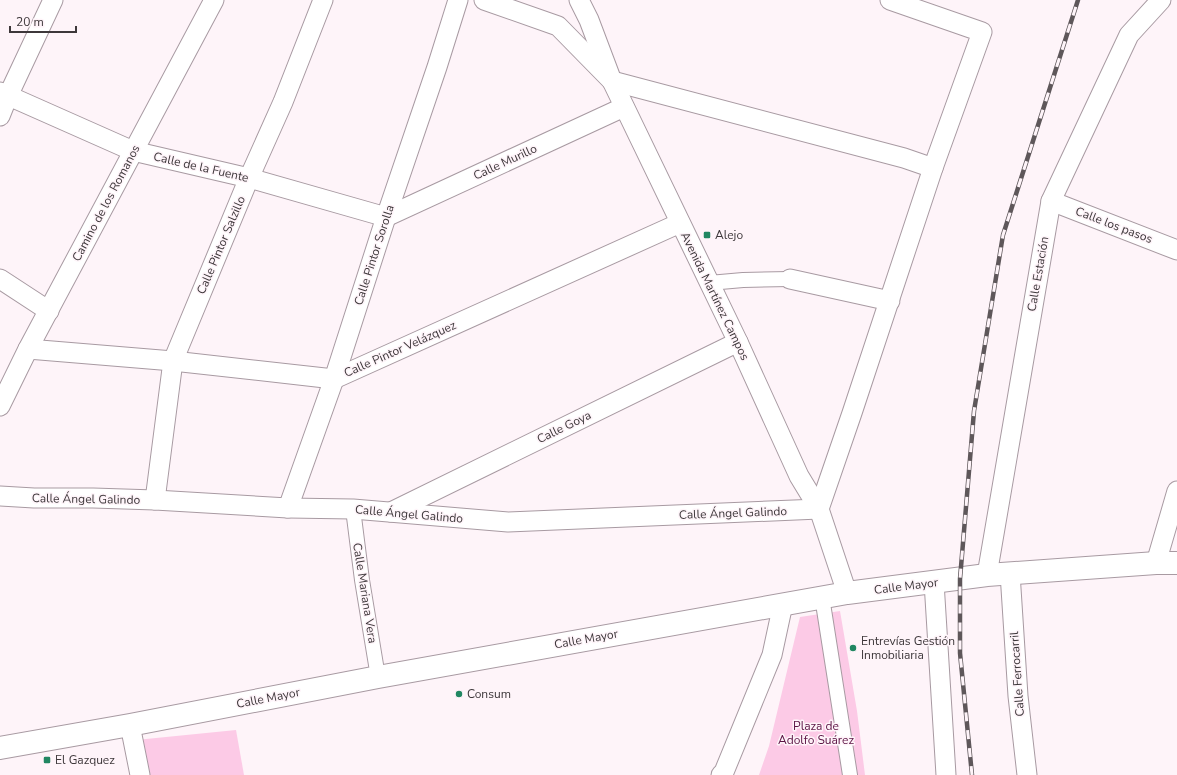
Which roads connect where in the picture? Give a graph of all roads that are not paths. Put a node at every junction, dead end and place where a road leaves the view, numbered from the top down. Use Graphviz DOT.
graph roads {
  1 [pos="53,0"];
  2 [pos="214,0"];
  3 [pos="323,0"];
  4 [pos="458,0"];
  5 [pos="484,0"];
  6 [pos="579,0"];
  7 [pos="890,0"];
  8 [pos="1161,0"];
  9 [pos="612,81"];
  10 [pos="4,94"];
  11 [pos="624,107"];
  12 [pos="0,116"];
  13 [pos="133,152"];
  14 [pos="933,168"];
  15 [pos="249,178"];
  16 [pos="1051,201"];
  17 [pos="386,217"];
  18 [pos="680,223"];
  19 [pos="1177,250"];
  20 [pos="0,279"];
  21 [pos="790,279"];
  22 [pos="709,283"];
  23 [pos="890,300"];
  24 [pos="49,311"];
  25 [pos="738,342"];
  26 [pos="28,349"];
  27 [pos="173,361"];
  28 [pos="334,379"];
  29 [pos="0,406"];
  30 [pos="1177,491"];
  31 [pos="0,496"];
  32 [pos="155,500"];
  33 [pos="288,508"];
  34 [pos="353,509"];
  35 [pos="819,509"];
  36 [pos="391,512"];
  37 [pos="1167,563"];
  38 [pos="1010,573"];
  39 [pos="987,575"];
  40 [pos="934,582"];
  41 [pos="846,593"];
  42 [pos="822,597"];
  43 [pos="783,604"];
  44 [pos="378,677"];
  45 [pos="130,725"];
  46 [pos="0,748"];
  47 [pos="140,775"];
  48 [pos="721,775"];
  49 [pos="850,775"];
  50 [pos="946,775"];
  51 [pos="1027,775"];
  1 -- 10 [label="street"];
  2 -- 13 [label="street, Camino de los Romanos"];
  3 -- 15 [label="street, Calle Pintor Salzillo"];
  4 -- 17 [label="street, Calle Pintor Sorolla"];
  5 -- 9 [label="street"];
  6 -- 9 [label="street, Avenida Martínez Campos"];
  7 -- 14 [label="street"];
  8 -- 16 [label="street, Calle Estación"];
  9 -- 11 [label="street, Avenida Martínez Campos"];
  9 -- 14 [label="street"];
  10 -- 12 [label="street"];
  10 -- 13 [label="street, Calle de la Fuente"];
  11 -- 17 [label="street, Calle Murillo"];
  11 -- 18 [label="street, Avenida Martínez Campos"];
  13 -- 15 [label="street, Calle de la Fuente"];
  13 -- 24 [label="street, Camino de los Romanos"];
  14 -- 23 [label="street"];
  15 -- 17 [label="street, Calle de la Fuente"];
  15 -- 27 [label="street, Calle Pintor Salzillo"];
  16 -- 19 [label="street, Calle los pasos"];
  16 -- 39 [label="street, Calle Estación"];
  17 -- 28 [label="street, Calle Pintor Sorolla"];
  18 -- 22 [label="street, Avenida Martínez Campos"];
  18 -- 28 [label="street, Calle Pintor Velázquez"];
  20 -- 24 [label="street"];
  21 -- 22 [label="street"];
  21 -- 23 [label="street"];
  22 -- 25 [label="street, Avenida Martínez Campos"];
  23 -- 35 [label="street"];
  24 -- 26 [label="street, Camino de los Romanos"];
  25 -- 35 [label="street, Avenida Martínez Campos"];
  25 -- 36 [label="street, Calle Goya"];
  26 -- 27 [label="street, Calle Pintor Velázquez"];
  26 -- 29 [label="street, Camino de los Romanos"];
  27 -- 28 [label="street, Calle Pintor Velázquez"];
  27 -- 32 [label="street, Calle Pintor Salzillo"];
  28 -- 33 [label="street, Calle Pintor Sorolla"];
  30 -- 37 [label="street"];
  31 -- 32 [label="street, Calle Ángel Galindo"];
  32 -- 33 [label="street, Calle Ángel Galindo"];
  33 -- 34 [label="street, Calle Ángel Galindo"];
  34 -- 36 [label="street, Calle Ángel Galindo"];
  34 -- 44 [label="street, Calle Mariana Vera"];
  35 -- 36 [label="street, Calle Ángel Galindo"];
  35 -- 41 [label="street, Avenida Martínez Campos"];
  37 -- 38 [label="main road, Calle Mayor"];
  38 -- 39 [label="main road, Calle Mayor"];
  38 -- 51 [label="street, Calle Ferrocarril"];
  39 -- 40 [label="main road, Calle Mayor"];
  40 -- 41 [label="main road, Calle Mayor"];
  40 -- 50 [label="street"];
  41 -- 42 [label="main road, Calle Mayor"];
  42 -- 43 [label="main road, Calle Mayor"];
  42 -- 49 [label="street"];
  43 -- 44 [label="main road, Calle Mayor"];
  43 -- 48 [label="street"];
  44 -- 45 [label="main road, Calle Mayor"];
  45 -- 46 [label="main road, Calle Mayor"];
  45 -- 47 [label="street"];
}
